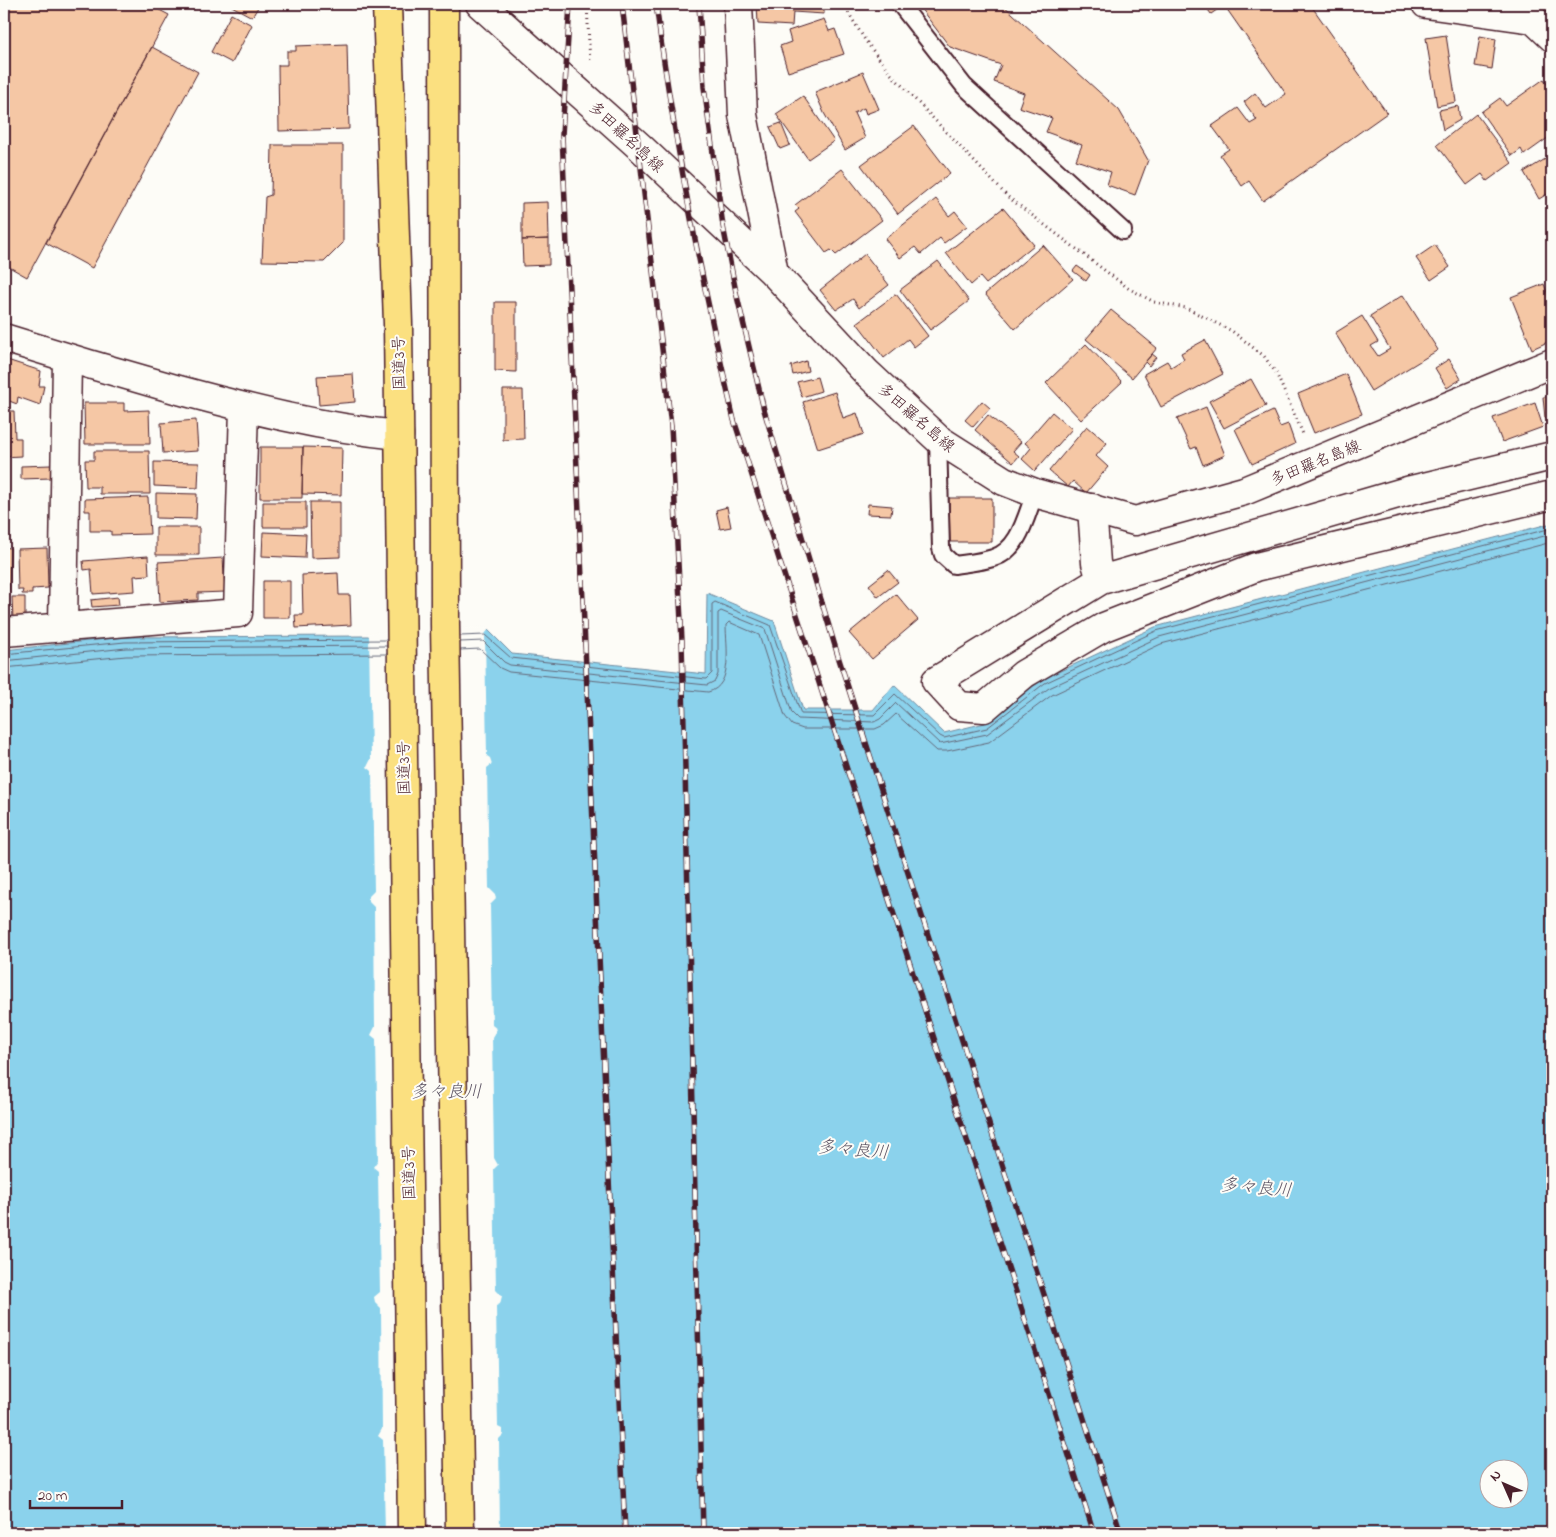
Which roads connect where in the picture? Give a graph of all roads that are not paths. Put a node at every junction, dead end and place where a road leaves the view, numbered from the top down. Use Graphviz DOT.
graph roads {
  1 [pos="387,4"];
  2 [pos="444,4"];
  3 [pos="480,4"];
  4 [pos="738,4"];
  5 [pos="900,4"];
  6 [pos="1426,4"];
  7 [pos="1522,11"];
  8 [pos="1552,37"];
  9 [pos="1123,231"];
  10 [pos="774,273"];
  11 [pos="4,338"];
  12 [pos="67,359"];
  13 [pos="1552,363"];
  14 [pos="244,408"];
  15 [pos="399,435"];
  16 [pos="938,439"];
  17 [pos="1552,456"];
  18 [pos="1035,493"];
  19 [pos="1552,495"];
  20 [pos="1092,508"];
  21 [pos="1101,580"];
  22 [pos="63,626"];
  23 [pos="4,632"];
  24 [pos="412,1533"];
  25 [pos="460,1533"];
  1 -- 15 [label="highway, 国道3号"];
  2 -- 25 [label="highway"];
  3 -- 10 [label="street, 多田羅名島線"];
  4 -- 10 [label="street"];
  5 -- 9 [label="lane"];
  6 -- 7 [label="street"];
  7 -- 8 [label="street"];
  10 -- 16 [label="street, 多田羅名島線"];
  11 -- 12 [label="street"];
  12 -- 14 [label="street"];
  12 -- 22 [label="street"];
  13 -- 20 [label="street, 多田羅名島線"];
  14 -- 15 [label="street"];
  14 -- 22 [label="street"];
  15 -- 24 [label="highway, 国道3号"];
  16 -- 18 [label="street, 多田羅名島線"];
  16 -- 18 [label="lane"];
  17 -- 21 [label="street"];
  18 -- 20 [label="street, 多田羅名島線"];
  19 -- 21 [label="street"];
  20 -- 21 [label="street"];
  22 -- 23 [label="street"];
}
